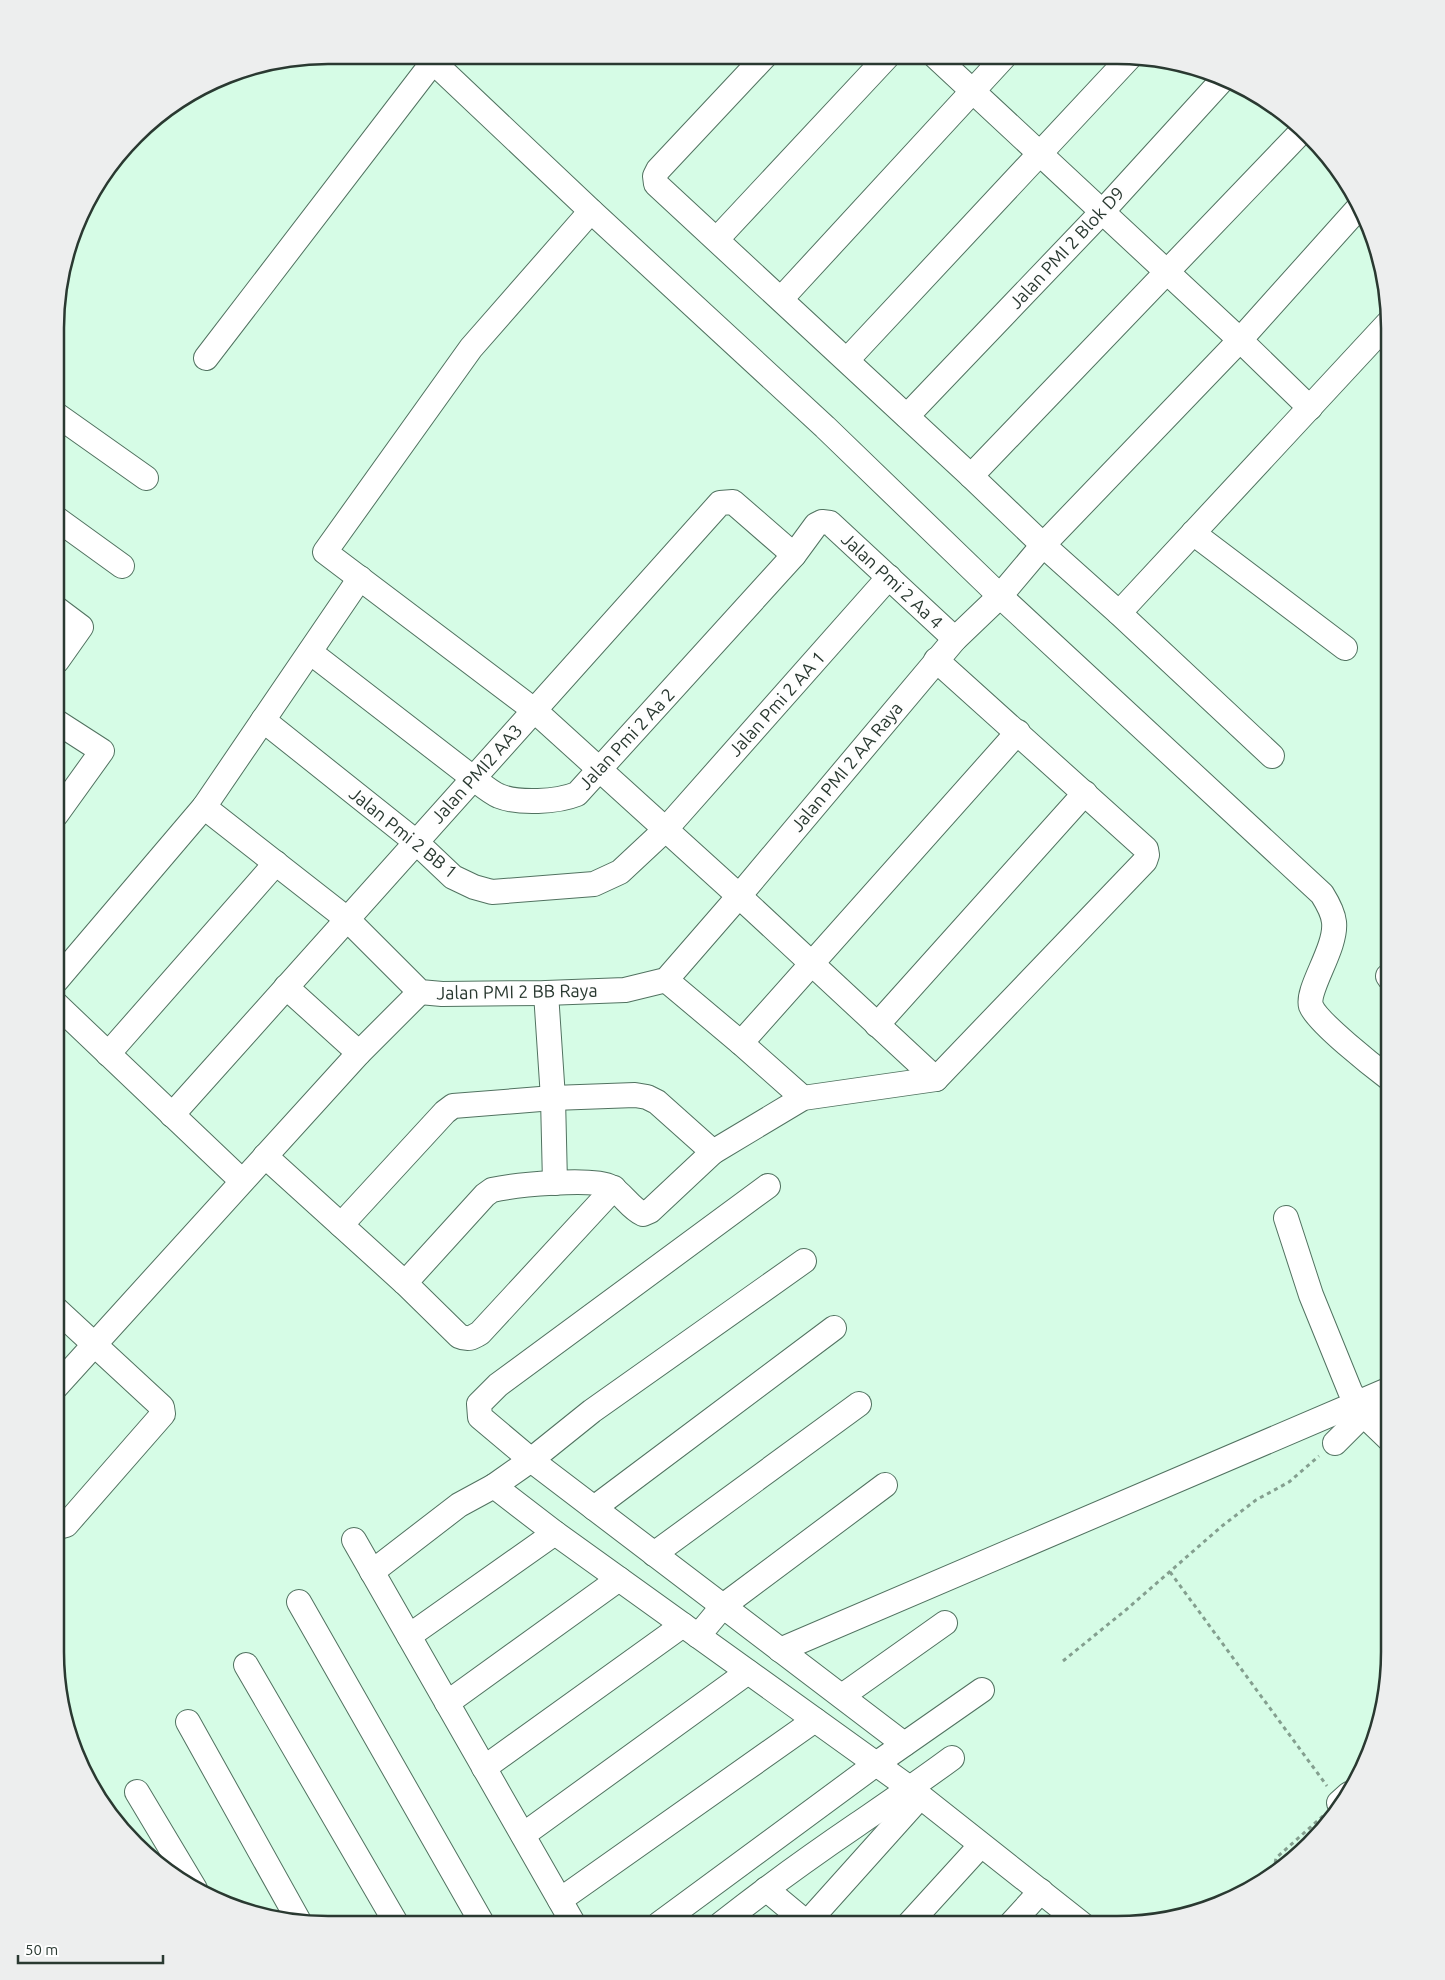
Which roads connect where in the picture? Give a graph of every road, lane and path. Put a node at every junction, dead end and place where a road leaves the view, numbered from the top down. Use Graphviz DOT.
graph roads {
  1 [pos="426,64"];
  2 [pos="435,64"];
  3 [pos="757,64"];
  4 [pos="881,64"];
  5 [pos="944,64"];
  6 [pos="998,64"];
  7 [pos="1123,64"];
  8 [pos="1219,84"];
  9 [pos="973,91"];
  10 [pos="1297,135"];
  11 [pos="1039,154"];
  12 [pos="591,211"];
  13 [pos="1102,212"];
  14 [pos="1355,212"];
  15 [pos="717,239"];
  16 [pos="1166,273"];
  17 [pos="781,299"];
  18 [pos="1381,331"];
  19 [pos="1240,340"];
  20 [pos="206,358"];
  21 [pos="847,360"];
  22 [pos="1310,408"];
  23 [pos="907,416"];
  24 [pos="64,420"];
  25 [pos="971,476"];
  26 [pos="146,478"];
  27 [pos="830,523"];
  28 [pos="64,524"];
  29 [pos="1193,533"];
  30 [pos="1043,545"];
  31 [pos="794,555"];
  32 [pos="122,566"];
  33 [pos="890,577"];
  34 [pos="360,578"];
  35 [pos="1000,596"];
  36 [pos="1119,613"];
  37 [pos="64,615"];
  38 [pos="955,639"];
  39 [pos="1345,648"];
  40 [pos="64,651"];
  41 [pos="310,652"];
  42 [pos="936,660"];
  43 [pos="534,710"];
  44 [pos="263,720"];
  45 [pos="64,727"];
  46 [pos="1018,732"];
  47 [pos="1272,756"];
  48 [pos="600,770"];
  49 [pos="473,778"];
  50 [pos="1085,793"];
  51 [pos="64,803"];
  52 [pos="204,807"];
  53 [pos="665,830"];
  54 [pos="416,842"];
  55 [pos="276,863"];
  56 [pos="739,896"];
  57 [pos="347,919"];
  58 [pos="811,964"];
  59 [pos="64,972"];
  60 [pos="666,980"];
  61 [pos="286,987"];
  62 [pos="420,992"];
  63 [pos="546,993"];
  64 [pos="64,1012"];
  65 [pos="877,1025"];
  66 [pos="741,1043"];
  67 [pos="359,1052"];
  68 [pos="108,1054"];
  69 [pos="1381,1072"];
  70 [pos="936,1079"];
  71 [pos="553,1098"];
  72 [pos="803,1098"];
  73 [pos="172,1115"];
  74 [pos="712,1152"];
  75 [pos="265,1156"];
  76 [pos="242,1181"];
  77 [pos="555,1183"];
  78 [pos="768,1186"];
  79 [pos="614,1188"];
  80 [pos="1286,1218"];
  81 [pos="341,1225"];
  82 [pos="804,1261"];
  83 [pos="406,1283"];
  84 [pos="64,1317"];
  85 [pos="834,1328"];
  86 [pos="94,1345"];
  87 [pos="64,1379"];
  88 [pos="1381,1393"];
  89 [pos="1381,1398"];
  90 [pos="859,1404"];
  91 [pos="1364,1415"];
  92 [pos="1381,1431"];
  93 [pos="1335,1443"];
  94 [pos="531,1460"];
  95 [pos="886,1485"];
  96 [pos="494,1486"];
  97 [pos="594,1508"];
  98 [pos="64,1526"];
  99 [pos="555,1533"];
  100 [pos="354,1540"];
  101 [pos="654,1554"];
  102 [pos="372,1572"];
  103 [pos="1170,1572"];
  104 [pos="619,1579"];
  105 [pos="299,1602"];
  106 [pos="722,1606"];
  107 [pos="945,1623"];
  108 [pos="691,1630"];
  109 [pos="409,1636"];
  110 [pos="780,1650"];
  111 [pos="1063,1661"];
  112 [pos="246,1665"];
  113 [pos="748,1672"];
  114 [pos="982,1690"];
  115 [pos="842,1696"];
  116 [pos="447,1703"];
  117 [pos="815,1720"];
  118 [pos="188,1722"];
  119 [pos="904,1744"];
  120 [pos="952,1758"];
  121 [pos="876,1764"];
  122 [pos="484,1768"];
  123 [pos="137,1792"];
  124 [pos="916,1793"];
  125 [pos="1341,1794"];
  126 [pos="1328,1812"];
  127 [pos="523,1835"];
  128 [pos="981,1845"];
  129 [pos="1275,1864"];
  130 [pos="187,1876"];
  131 [pos="766,1889"];
  132 [pos="1041,1892"];
  133 [pos="560,1900"];
  134 [pos="295,1914"];
  135 [pos="392,1916"];
  136 [pos="478,1916"];
  137 [pos="569,1916"];
  138 [pos="670,1916"];
  139 [pos="731,1916"];
  140 [pos="798,1916"];
  141 [pos="815,1916"];
  142 [pos="916,1916"];
  143 [pos="1018,1916"];
  144 [pos="1072,1916"];
  1 -- 20 [label="street"];
  2 -- 12 [label="street"];
  3 -- 15 [label="street"];
  4 -- 15 [label="street"];
  5 -- 9 [label="street"];
  6 -- 9 [label="street"];
  7 -- 11 [label="street"];
  8 -- 13 [label="street, Jalan PMI 2 Blok D9"];
  9 -- 11 [label="street"];
  9 -- 17 [label="street"];
  10 -- 16 [label="street"];
  11 -- 13 [label="street"];
  11 -- 21 [label="street"];
  12 -- 34 [label="street"];
  12 -- 35 [label="street"];
  13 -- 16 [label="street"];
  13 -- 23 [label="street, Jalan PMI 2 Blok D9"];
  14 -- 19 [label="street, Jalan PMI 2 AA Raya"];
  15 -- 17 [label="street"];
  16 -- 19 [label="street"];
  16 -- 25 [label="street"];
  17 -- 21 [label="street"];
  18 -- 22 [label="street"];
  19 -- 22 [label="street"];
  19 -- 30 [label="street, Jalan PMI 2 AA Raya"];
  21 -- 23 [label="street"];
  22 -- 29 [label="street"];
  23 -- 25 [label="street"];
  24 -- 26 [label="street"];
  25 -- 30 [label="street"];
  27 -- 31 [label="street, Jalan Pmi 2 Aa 2"];
  27 -- 33 [label="street, Jalan Pmi 2 Aa 4"];
  28 -- 32 [label="street"];
  29 -- 36 [label="street"];
  29 -- 39 [label="street"];
  30 -- 35 [label="street, Jalan PMI 2 AA Raya"];
  30 -- 36 [label="street"];
  31 -- 43 [label="street, Jalan PMI2 AA3"];
  31 -- 48 [label="street, Jalan Pmi 2 Aa 2"];
  33 -- 38 [label="street, Jalan Pmi 2 Aa 4"];
  33 -- 53 [label="street, Jalan Pmi 2 AA 1"];
  34 -- 41 [label="street"];
  34 -- 43 [label="street"];
  35 -- 38 [label="street, Jalan PMI 2 AA Raya"];
  35 -- 69 [label="street"];
  36 -- 47 [label="street"];
  37 -- 40 [label="street"];
  38 -- 42 [label="street, Jalan PMI 2 AA Raya"];
  41 -- 44 [label="street"];
  41 -- 49 [label="street, Jalan Pmi 2 Aa 2"];
  42 -- 46 [label="street"];
  42 -- 56 [label="street, Jalan PMI 2 AA Raya"];
  43 -- 48 [label="street"];
  43 -- 49 [label="street, Jalan PMI2 AA3"];
  44 -- 52 [label="street"];
  44 -- 54 [label="street, Jalan Pmi 2 BB 1"];
  45 -- 51 [label="street"];
  46 -- 50 [label="street"];
  46 -- 58 [label="street"];
  48 -- 49 [label="street, Jalan Pmi 2 Aa 2"];
  48 -- 53 [label="street"];
  49 -- 54 [label="street, Jalan PMI2 AA3"];
  50 -- 65 [label="street"];
  50 -- 70 [label="street"];
  52 -- 55 [label="street, Jalan PMI 2 BB Raya"];
  52 -- 59 [label="street"];
  53 -- 54 [label="street, Jalan Pmi 2 BB 1"];
  53 -- 56 [label="street"];
  54 -- 57 [label="street, Jalan PMI2 AA3"];
  55 -- 57 [label="street, Jalan PMI 2 BB Raya"];
  55 -- 68 [label="street"];
  56 -- 58 [label="street"];
  56 -- 60 [label="street"];
  57 -- 61 [label="street, Jalan PMI2 AA3"];
  57 -- 62 [label="street, Jalan PMI 2 BB Raya"];
  58 -- 65 [label="street"];
  58 -- 66 [label="street"];
  60 -- 63 [label="street, Jalan PMI 2 BB Raya"];
  60 -- 66 [label="street"];
  61 -- 67 [label="street"];
  61 -- 73 [label="street, Jalan PMI2 AA3"];
  62 -- 63 [label="street, Jalan PMI 2 BB Raya"];
  62 -- 67 [label="street"];
  63 -- 71 [label="street"];
  64 -- 68 [label="street"];
  65 -- 70 [label="street"];
  66 -- 72 [label="street"];
  67 -- 75 [label="street"];
  68 -- 73 [label="street"];
  70 -- 72 [label="street"];
  71 -- 74 [label="street"];
  71 -- 77 [label="street"];
  71 -- 81 [label="street"];
  72 -- 74 [label="street"];
  73 -- 76 [label="street"];
  74 -- 79 [label="street"];
  75 -- 76 [label="street"];
  75 -- 81 [label="street"];
  76 -- 86 [label="street"];
  77 -- 79 [label="street"];
  77 -- 83 [label="street"];
  78 -- 94 [label="street"];
  79 -- 83 [label="street"];
  80 -- 91 [label="street"];
  81 -- 83 [label="street"];
  82 -- 94 [label="street"];
  84 -- 86 [label="street"];
  85 -- 97 [label="street"];
  86 -- 87 [label="street"];
  86 -- 98 [label="street"];
  88 -- 110 [label="street"];
  89 -- 91 [label="street"];
  90 -- 101 [label="street"];
  91 -- 92 [label="street"];
  91 -- 93 [label="street"];
  93 -- 103 [label="path"];
  94 -- 96 [label="street"];
  94 -- 97 [label="street"];
  95 -- 106 [label="street"];
  96 -- 99 [label="street"];
  96 -- 102 [label="street"];
  97 -- 101 [label="street"];
  99 -- 104 [label="street"];
  99 -- 109 [label="street"];
  100 -- 102 [label="street"];
  101 -- 106 [label="street"];
  102 -- 109 [label="street"];
  103 -- 111 [label="path"];
  103 -- 125 [label="path"];
  104 -- 108 [label="street"];
  104 -- 116 [label="street"];
  105 -- 136 [label="street"];
  106 -- 108 [label="street"];
  106 -- 110 [label="street"];
  107 -- 115 [label="street"];
  108 -- 113 [label="street"];
  108 -- 122 [label="street"];
  109 -- 116 [label="street"];
  110 -- 115 [label="street"];
  112 -- 135 [label="street"];
  113 -- 117 [label="street"];
  113 -- 127 [label="street"];
  114 -- 119 [label="street"];
  115 -- 119 [label="street"];
  116 -- 122 [label="street"];
  117 -- 121 [label="street"];
  117 -- 133 [label="street"];
  118 -- 134 [label="street"];
  119 -- 121 [label="street"];
  120 -- 124 [label="street"];
  121 -- 124 [label="street"];
  121 -- 138 [label="street"];
  122 -- 127 [label="street"];
  123 -- 130 [label="street"];
  124 -- 128 [label="street"];
  124 -- 131 [label="street"];
  124 -- 141 [label="street"];
  126 -- 129 [label="path"];
  127 -- 133 [label="street"];
  128 -- 132 [label="street"];
  128 -- 142 [label="street"];
  131 -- 139 [label="street"];
  131 -- 140 [label="street"];
  132 -- 143 [label="street"];
  132 -- 144 [label="street"];
  133 -- 137 [label="street"];
}
